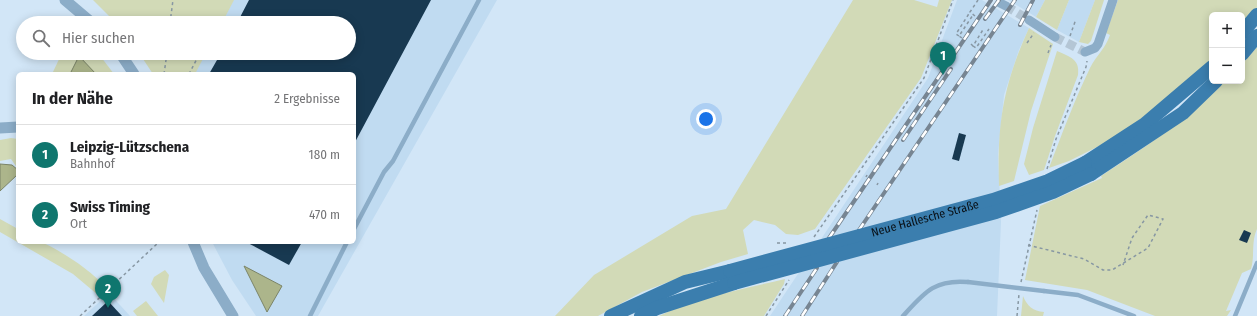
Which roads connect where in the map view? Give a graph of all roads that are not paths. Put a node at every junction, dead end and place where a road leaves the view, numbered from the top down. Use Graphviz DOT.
graph roads {
  1 [pos="65,0"];
  2 [pos="479,0"];
  3 [pos="1113,0"];
  4 [pos="1257,15"];
  5 [pos="84,16"];
  6 [pos="1029,20"];
  7 [pos="1245,29"];
  8 [pos="1257,36"];
  9 [pos="1056,37"];
  10 [pos="1245,50"];
  11 [pos="1085,52"];
  12 [pos="125,60"];
  13 [pos="1209,70"];
  14 [pos="133,72"];
  15 [pos="1213,84"];
  16 [pos="16,127"];
  17 [pos="0,128"];
  18 [pos="1088,168"];
  19 [pos="356,225"];
  20 [pos="194,244"];
  21 [pos="346,244"];
  22 [pos="1257,263"];
  23 [pos="732,277"];
  24 [pos="233,316"];
  25 [pos="310,316"];
  26 [pos="611,316"];
  27 [pos="641,316"];
  28 [pos="904,316"];
  29 [pos="1134,316"];
  30 [pos="1234,316"];
  1 -- 5 [label="street"];
  2 -- 19 [label="lane"];
  3 -- 11 [label="street"];
  4 -- 7 [label="main road"];
  6 -- 9 [label="street"];
  8 -- 10 [label="main road"];
  12 -- 14 [label="street"];
  13 -- 18 [label="main road, Neue Hallesche Straße"];
  15 -- 18 [label="main road, Neue Hallesche Straße"];
  16 -- 17 [label="street"];
  18 -- 23 [label="main road, Neue Hallesche Straße, bridge"];
  20 -- 24 [label="street"];
  21 -- 25 [label="lane"];
  22 -- 30 [label="lane"];
  23 -- 26 [label="main road, Neue Hallesche Straße"];
  23 -- 27 [label="main road, Neue Hallesche Straße"];
  28 -- 29 [label="lane, bridge"];
}
